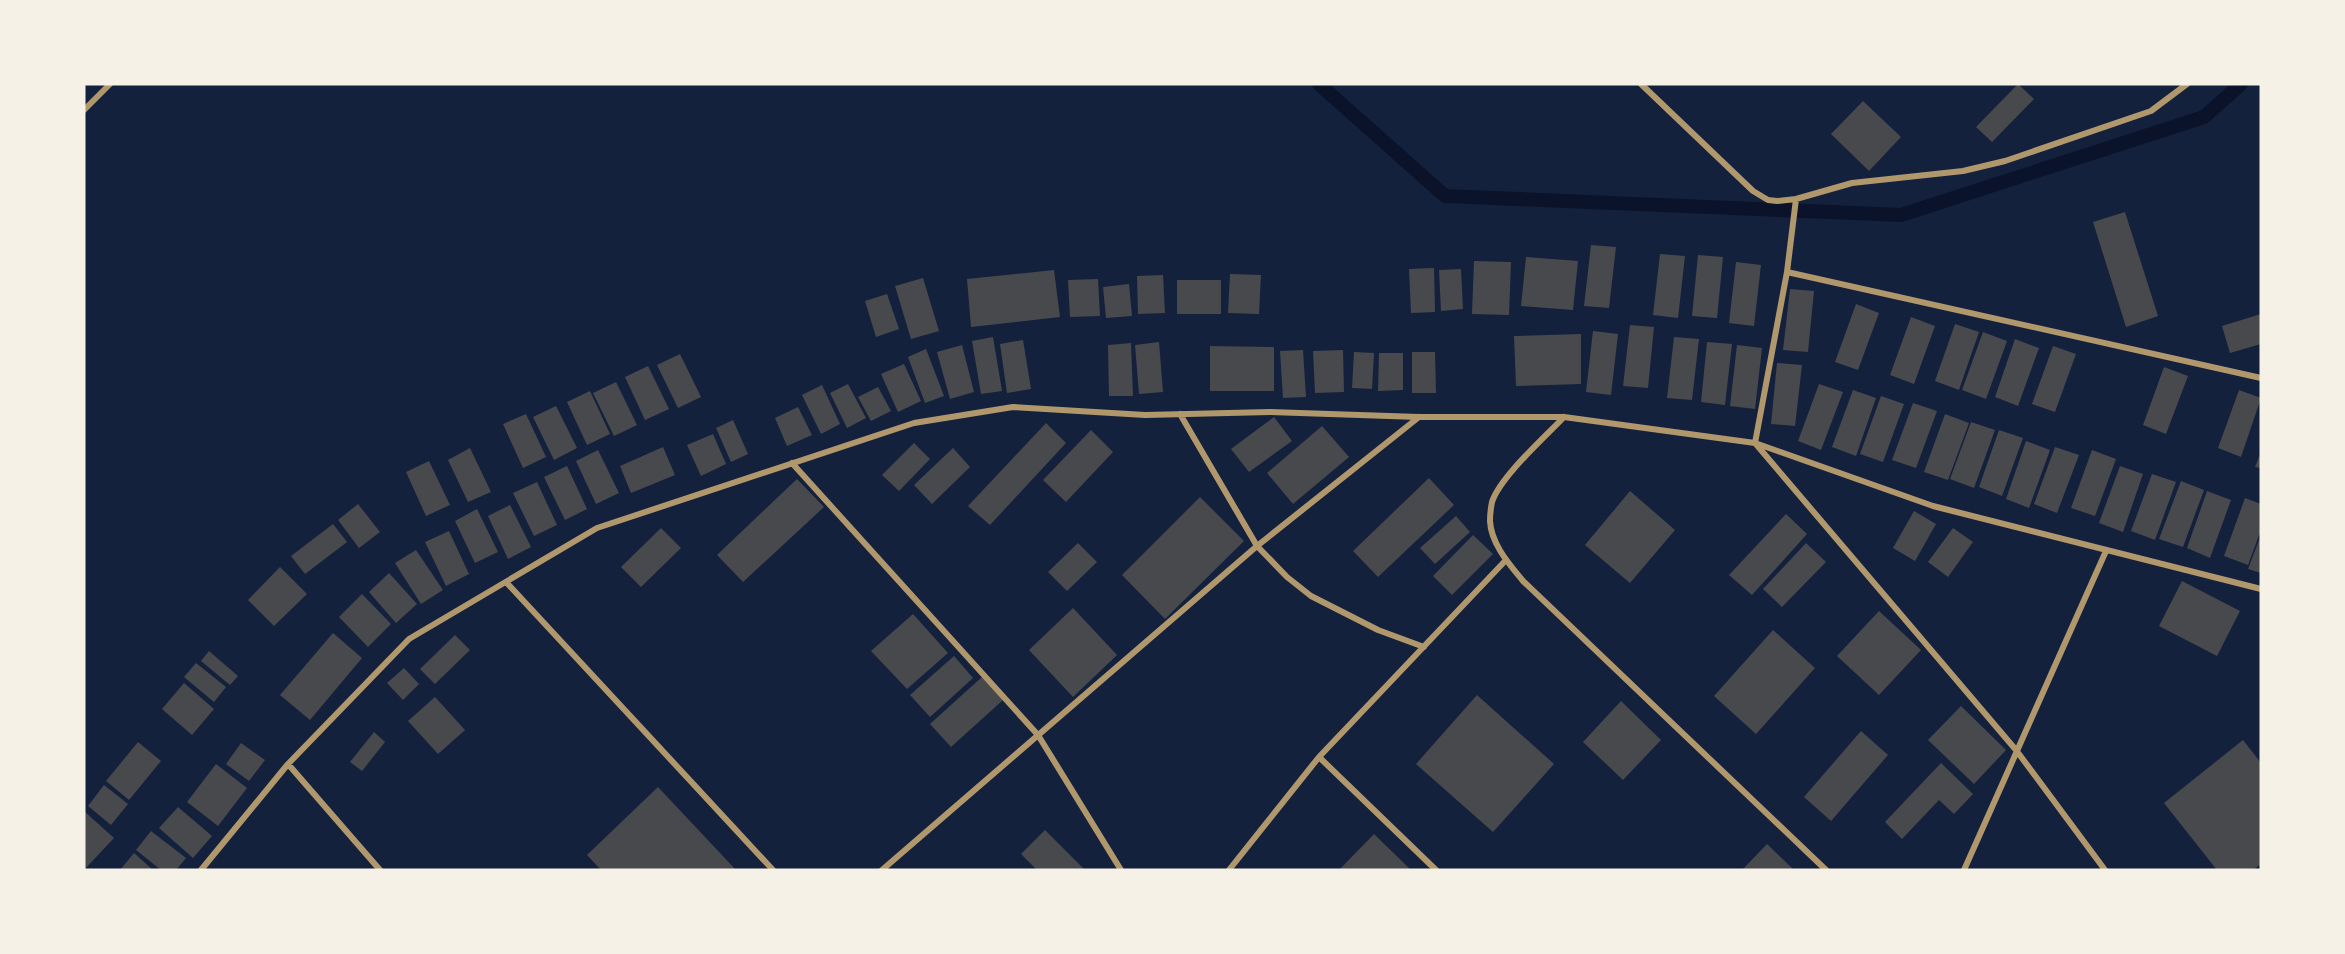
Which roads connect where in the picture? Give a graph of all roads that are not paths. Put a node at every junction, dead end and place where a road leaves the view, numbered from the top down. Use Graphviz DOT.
graph roads {
  1 [pos="110,84"];
  2 [pos="1641,84"];
  3 [pos="2187,84"];
  4 [pos="84,110"];
  5 [pos="1796,199"];
  6 [pos="1787,272"];
  7 [pos="2261,378"];
  8 [pos="1180,414"];
  9 [pos="1419,417"];
  10 [pos="1564,417"];
  11 [pos="1755,444"];
  12 [pos="792,463"];
  13 [pos="1257,546"];
  14 [pos="2106,551"];
  15 [pos="1506,560"];
  16 [pos="507,582"];
  17 [pos="2261,589"];
  18 [pos="1424,647"];
  19 [pos="1038,735"];
  20 [pos="2016,750"];
  21 [pos="1319,757"];
  22 [pos="288,764"];
  23 [pos="201,870"];
  24 [pos="380,870"];
  25 [pos="773,870"];
  26 [pos="882,870"];
  27 [pos="1121,870"];
  28 [pos="1229,870"];
  29 [pos="1436,870"];
  30 [pos="1826,870"];
  31 [pos="1964,870"];
  32 [pos="2105,870"];
  1 -- 4 [label="street"];
  2 -- 5 [label="street"];
  3 -- 5 [label="street"];
  5 -- 6 [label="street"];
  6 -- 7 [label="street"];
  6 -- 11 [label="street"];
  8 -- 9 [label="street"];
  8 -- 12 [label="street"];
  8 -- 13 [label="street"];
  9 -- 10 [label="street"];
  9 -- 13 [label="street"];
  10 -- 11 [label="street"];
  10 -- 15 [label="street"];
  11 -- 14 [label="street"];
  11 -- 20 [label="street"];
  12 -- 16 [label="street"];
  12 -- 19 [label="street"];
  13 -- 18 [label="street"];
  13 -- 19 [label="street"];
  14 -- 17 [label="street"];
  14 -- 20 [label="street"];
  15 -- 18 [label="street"];
  15 -- 30 [label="street"];
  16 -- 22 [label="street"];
  16 -- 25 [label="street"];
  18 -- 21 [label="street"];
  19 -- 26 [label="street"];
  19 -- 27 [label="street"];
  20 -- 31 [label="street"];
  20 -- 32 [label="street"];
  21 -- 28 [label="street"];
  21 -- 29 [label="street"];
  22 -- 23 [label="street"];
  22 -- 24 [label="street"];
}
